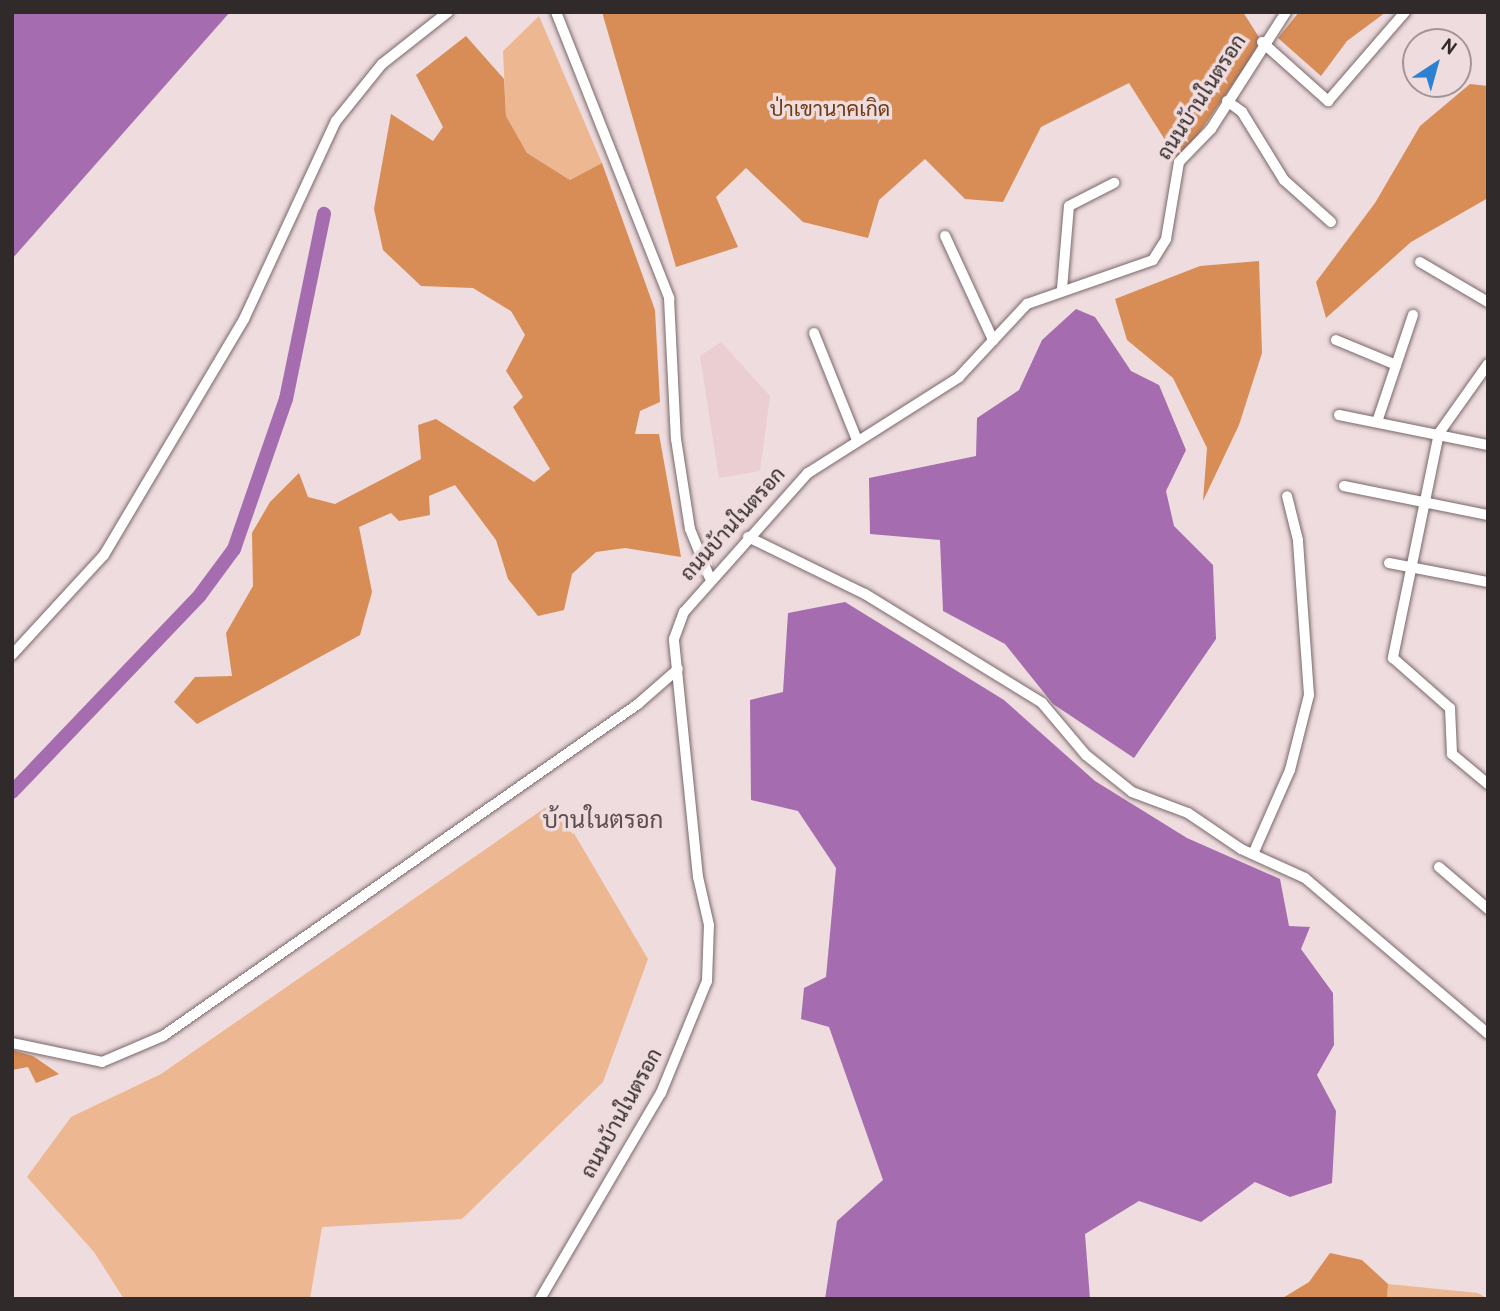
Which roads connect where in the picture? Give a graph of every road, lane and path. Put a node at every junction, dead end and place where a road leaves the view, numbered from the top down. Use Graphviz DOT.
graph roads {
  1 [pos="448,12"];
  2 [pos="556,12"];
  3 [pos="1286,12"];
  4 [pos="1405,12"];
  5 [pos="1262,42"];
  6 [pos="1227,101"];
  7 [pos="1114,183"];
  8 [pos="1331,222"];
  9 [pos="945,236"];
  10 [pos="1420,262"];
  11 [pos="1062,289"];
  12 [pos="1488,302"];
  13 [pos="1413,315"];
  14 [pos="814,333"];
  15 [pos="1336,340"];
  16 [pos="993,341"];
  17 [pos="1488,364"];
  18 [pos="1396,365"];
  19 [pos="1339,415"];
  20 [pos="1377,422"];
  21 [pos="1439,433"];
  22 [pos="858,440"];
  23 [pos="1488,445"];
  24 [pos="1344,486"];
  25 [pos="1287,496"];
  26 [pos="1426,502"];
  27 [pos="1488,515"];
  28 [pos="748,537"];
  29 [pos="1389,563"];
  30 [pos="1412,567"];
  31 [pos="709,576"];
  32 [pos="1488,582"];
  33 [pos="12,655"];
  34 [pos="677,669"];
  35 [pos="1488,784"];
  36 [pos="1253,853"];
  37 [pos="1439,867"];
  38 [pos="1488,909"];
  39 [pos="1488,1034"];
  40 [pos="12,1043"];
  41 [pos="540,1299"];
  1 -- 33 [label="street"];
  2 -- 31 [label="street"];
  3 -- 5 [label="street, ถนนบ้านในตรอก"];
  4 -- 5 [label="street"];
  5 -- 6 [label="street, ถนนบ้านในตรอก"];
  6 -- 8 [label="street"];
  6 -- 11 [label="street, ถนนบ้านในตรอก"];
  7 -- 11 [label="street"];
  9 -- 16 [label="street"];
  10 -- 12 [label="street"];
  11 -- 16 [label="street, ถนนบ้านในตรอก"];
  13 -- 18 [label="street"];
  14 -- 22 [label="street"];
  15 -- 18 [label="street"];
  16 -- 22 [label="street, ถนนบ้านในตรอก"];
  17 -- 21 [label="street"];
  18 -- 20 [label="street"];
  19 -- 20 [label="street"];
  20 -- 21 [label="street"];
  21 -- 23 [label="street"];
  21 -- 26 [label="street"];
  22 -- 28 [label="street, ถนนบ้านในตรอก"];
  24 -- 26 [label="street"];
  25 -- 36 [label="street"];
  26 -- 27 [label="street"];
  26 -- 30 [label="street"];
  28 -- 31 [label="street, ถนนบ้านในตรอก"];
  28 -- 36 [label="street"];
  29 -- 30 [label="street"];
  30 -- 32 [label="street"];
  30 -- 35 [label="street"];
  31 -- 34 [label="street, ถนนบ้านในตรอก"];
  34 -- 40 [label="street"];
  34 -- 41 [label="street, ถนนบ้านในตรอก"];
  36 -- 39 [label="street"];
  37 -- 38 [label="street"];
}
